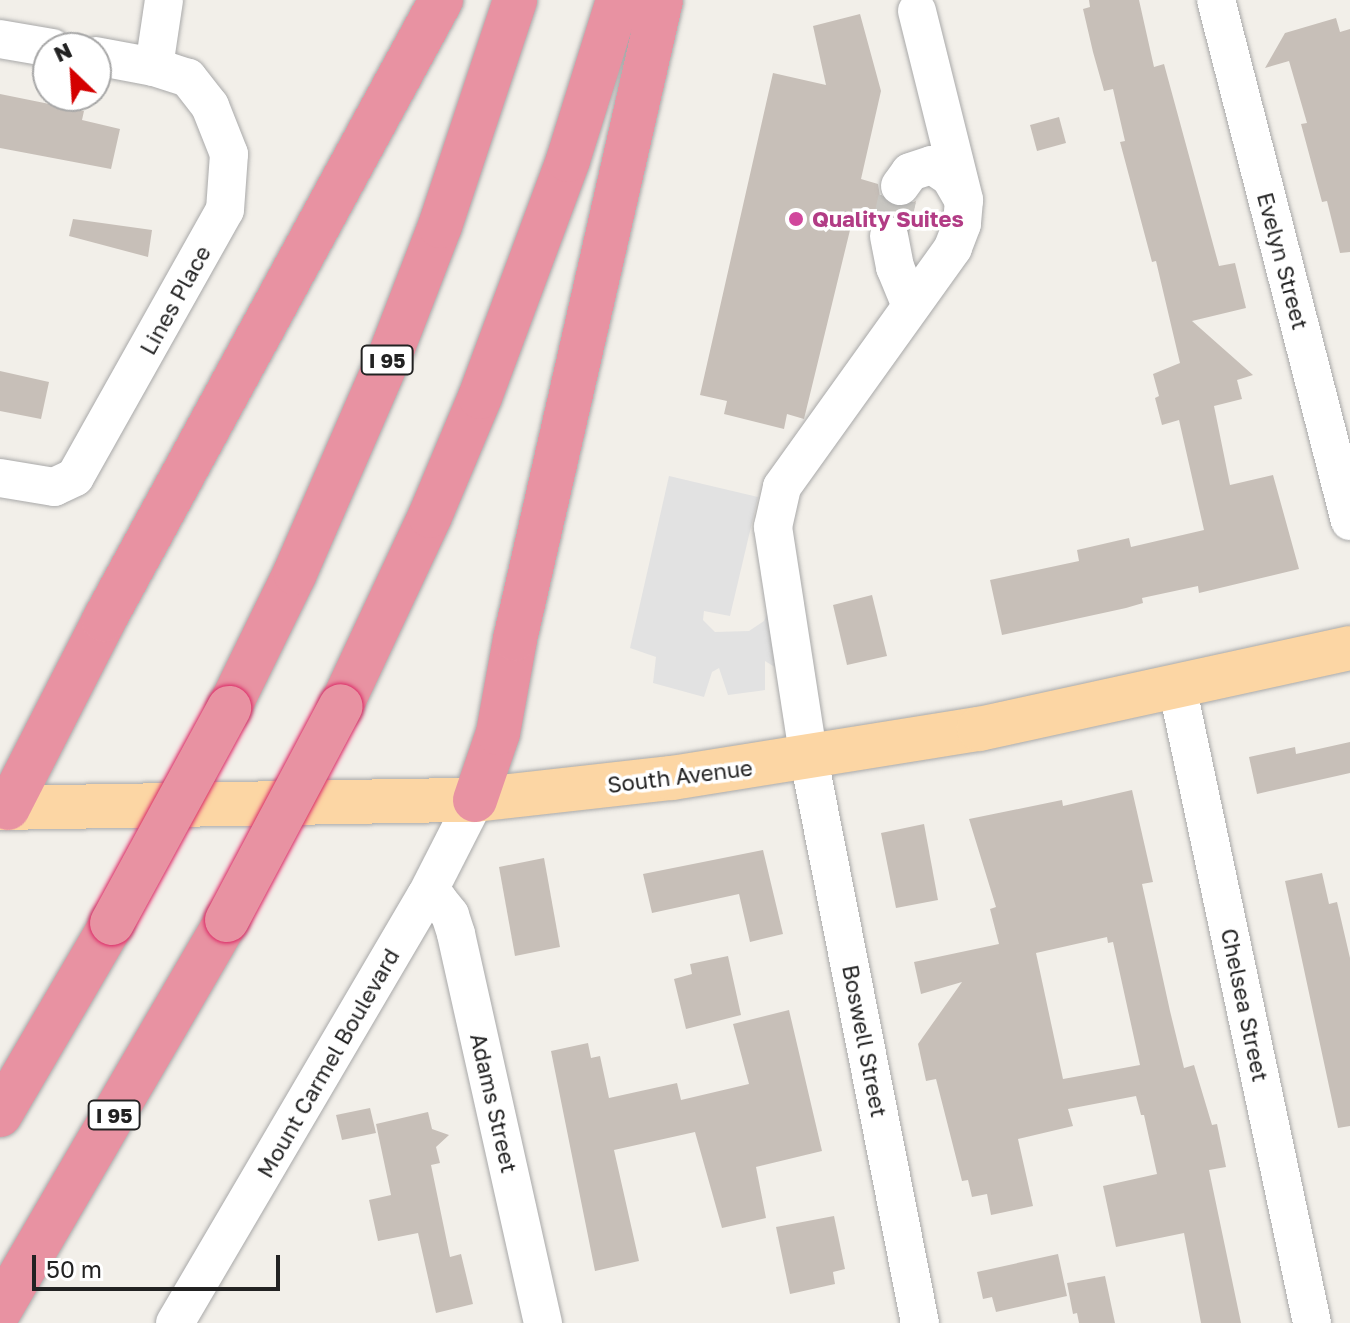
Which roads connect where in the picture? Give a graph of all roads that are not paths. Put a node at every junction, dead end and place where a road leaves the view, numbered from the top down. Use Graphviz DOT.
graph roads {
  1 [pos="164,0"];
  2 [pos="441,0"];
  3 [pos="515,0"];
  4 [pos="618,0"];
  5 [pos="661,0"];
  6 [pos="1216,0"];
  7 [pos="917,11"];
  8 [pos="0,39"];
  9 [pos="32,45"];
  10 [pos="112,59"];
  11 [pos="154,67"];
  12 [pos="900,186"];
  13 [pos="964,200"];
  14 [pos="889,236"];
  15 [pos="911,306"];
  16 [pos="0,478"];
  17 [pos="1350,521"];
  18 [pos="1350,648"];
  19 [pos="1177,686"];
  20 [pos="809,759"];
  21 [pos="475,800"];
  22 [pos="3,813"];
  23 [pos="426,896"];
  24 [pos="0,1115"];
  25 [pos="0,1310"];
  26 [pos="175,1323"];
  27 [pos="543,1323"];
  28 [pos="920,1323"];
  29 [pos="1312,1323"];
  1 -- 11 [label="street"];
  2 -- 22 [label="highway"];
  3 -- 24 [label="highway, I 95, bridge"];
  4 -- 25 [label="highway, I 95, bridge"];
  5 -- 21 [label="highway"];
  6 -- 17 [label="street, Evelyn Street"];
  7 -- 13 [label="street"];
  8 -- 9 [label="street"];
  10 -- 11 [label="street, Lines Place"];
  11 -- 16 [label="street, Lines Place"];
  12 -- 13 [label="street"];
  13 -- 15 [label="street, Boswell Street"];
  14 -- 15 [label="street"];
  15 -- 20 [label="street, Boswell Street"];
  18 -- 19 [label="main road, South Avenue"];
  19 -- 20 [label="main road, South Avenue"];
  19 -- 29 [label="street, Chelsea Street"];
  20 -- 21 [label="main road, South Avenue"];
  20 -- 28 [label="street, Boswell Street"];
  21 -- 22 [label="main road, South Avenue"];
  21 -- 23 [label="street, Mount Carmel Boulevard"];
  23 -- 26 [label="street, Mount Carmel Boulevard"];
  23 -- 27 [label="street, Adams Street"];
}
